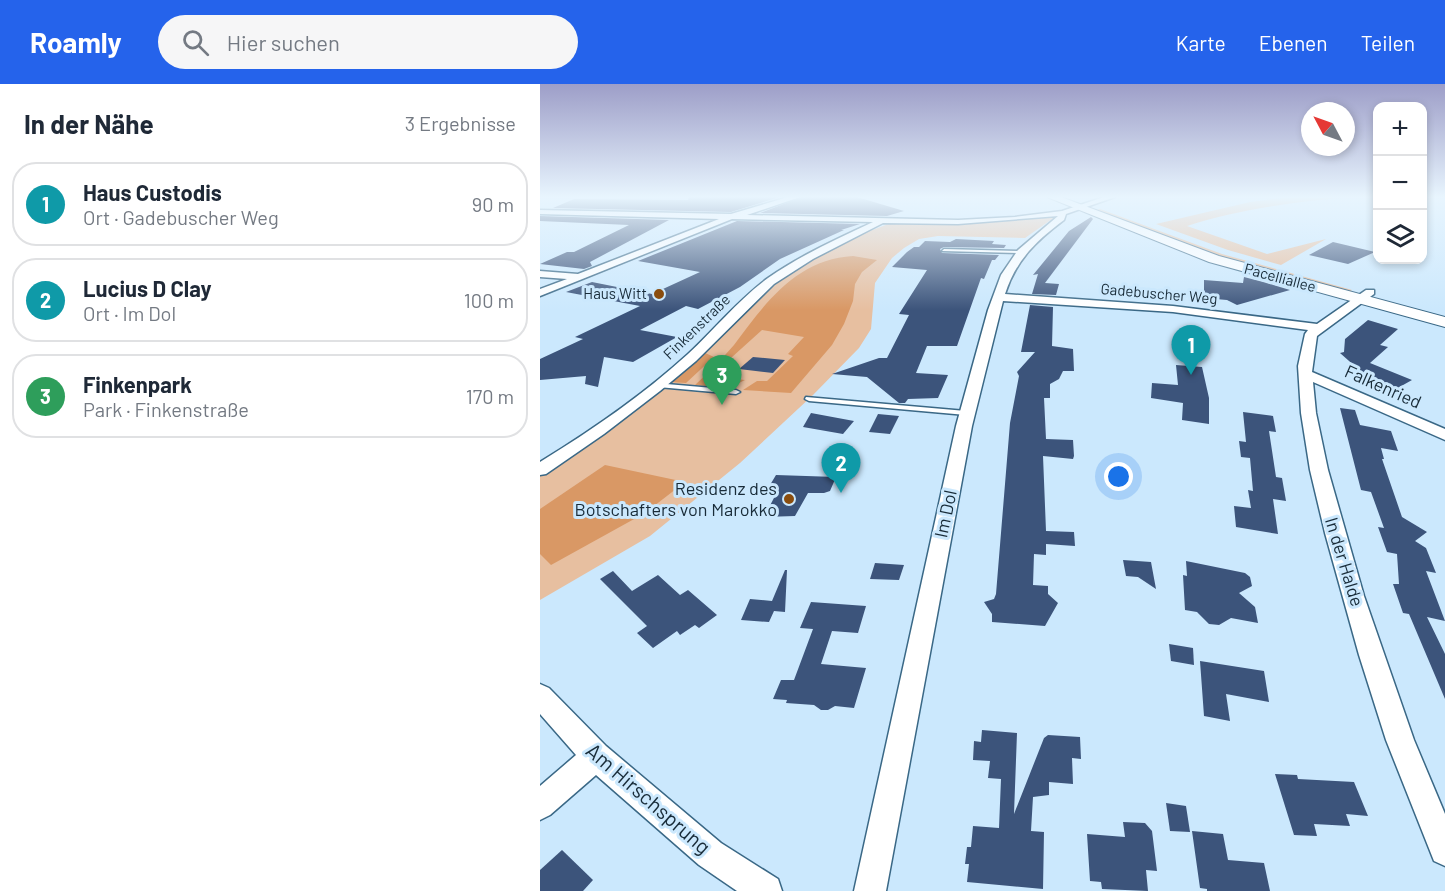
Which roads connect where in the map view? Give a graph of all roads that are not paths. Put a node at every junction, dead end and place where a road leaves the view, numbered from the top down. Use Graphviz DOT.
graph roads {
  1 [pos="686,235"];
  2 [pos="855,235"];
  3 [pos="1041,235"];
  4 [pos="1171,235"];
  5 [pos="944,250"];
  6 [pos="1021,252"];
  7 [pos="540,274"];
  8 [pos="579,277"];
  9 [pos="540,293"];
  10 [pos="1364,295"];
  11 [pos="998,297"];
  12 [pos="1445,312"];
  13 [pos="1445,322"];
  14 [pos="1317,328"];
  15 [pos="1306,374"];
  16 [pos="658,385"];
  17 [pos="736,393"];
  18 [pos="809,399"];
  19 [pos="966,413"];
  20 [pos="1445,435"];
  21 [pos="540,470"];
  22 [pos="540,696"];
  23 [pos="596,756"];
  24 [pos="540,806"];
  25 [pos="1445,850"];
  26 [pos="766,891"];
  27 [pos="870,891"];
  1 -- 8 [label="street"];
  2 -- 16 [label="street, Finkenstraße"];
  3 -- 6 [label="street, Im Dol"];
  4 -- 10 [label="street, Pacelliallee"];
  5 -- 6 [label="lane"];
  6 -- 11 [label="street, Im Dol"];
  7 -- 8 [label="street"];
  8 -- 9 [label="street"];
  10 -- 12 [label="street, Pacelliallee"];
  10 -- 13 [label="street, Pacelliallee"];
  10 -- 14 [label="street"];
  11 -- 14 [label="street, Gadebuscher Weg"];
  11 -- 19 [label="street, Im Dol"];
  14 -- 15 [label="street, In der Halde"];
  15 -- 20 [label="street, Falkenried"];
  15 -- 25 [label="street, In der Halde"];
  16 -- 17 [label="lane"];
  16 -- 21 [label="street, Finkenstraße"];
  18 -- 19 [label="lane"];
  19 -- 27 [label="street, Im Dol"];
  22 -- 23 [label="street, Am Hirschsprung"];
  23 -- 24 [label="street"];
  23 -- 26 [label="street, Am Hirschsprung"];
}
